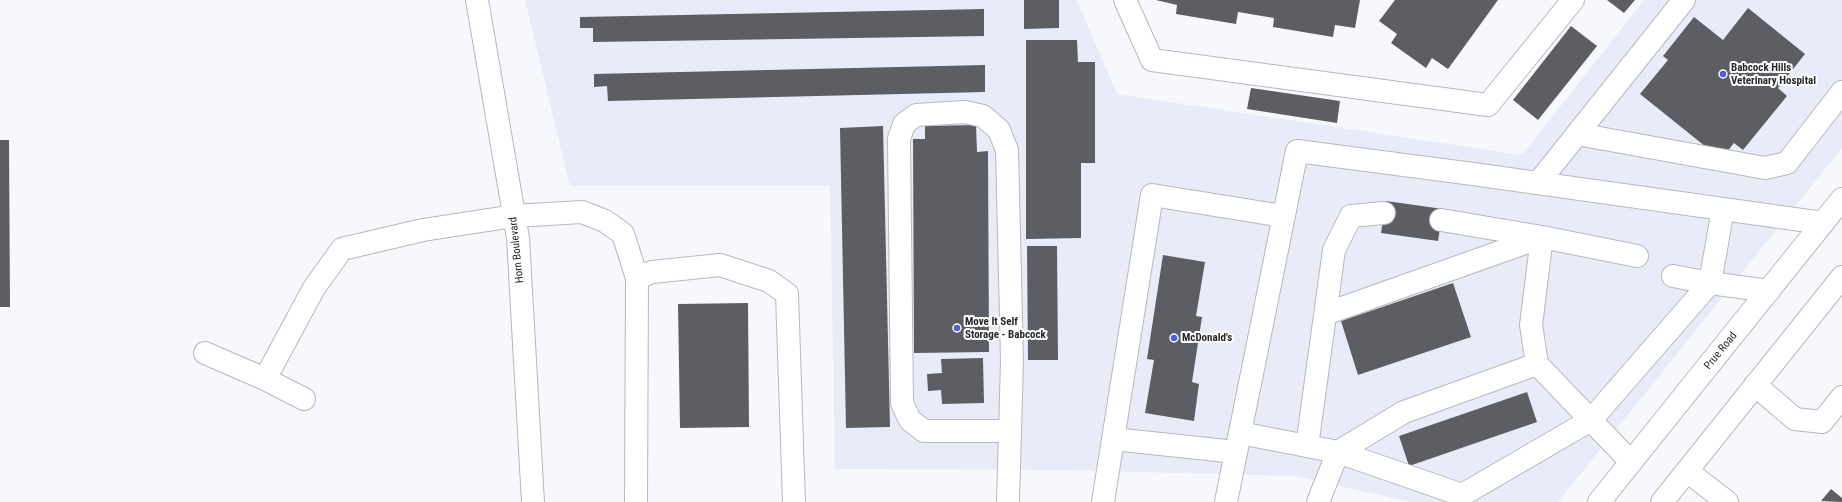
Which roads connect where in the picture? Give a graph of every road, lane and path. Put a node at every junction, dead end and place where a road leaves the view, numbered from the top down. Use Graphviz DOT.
graph roads {
  1 [pos="477,0"];
  2 [pos="1125,0"];
  3 [pos="1573,0"];
  4 [pos="1684,0"];
  5 [pos="1842,92"];
  6 [pos="1577,134"];
  7 [pos="1538,183"];
  8 [pos="1842,199"];
  9 [pos="1723,209"];
  10 [pos="1384,213"];
  11 [pos="514,216"];
  12 [pos="1284,216"];
  13 [pos="1441,220"];
  14 [pos="1822,223"];
  15 [pos="1542,237"];
  16 [pos="1638,256"];
  17 [pos="1673,276"];
  18 [pos="1842,277"];
  19 [pos="637,278"];
  20 [pos="1710,283"];
  21 [pos="1769,290"];
  22 [pos="1325,314"];
  23 [pos="205,353"];
  24 [pos="1537,364"];
  25 [pos="265,379"];
  26 [pos="1755,385"];
  27 [pos="304,399"];
  28 [pos="1841,400"];
  29 [pos="1591,420"];
  30 [pos="1010,431"];
  31 [pos="1113,439"];
  32 [pos="1238,443"];
  33 [pos="1307,446"];
  34 [pos="1338,452"];
  35 [pos="1631,462"];
  36 [pos="1687,471"];
  37 [pos="1461,498"];
  38 [pos="533,502"];
  39 [pos="636,502"];
  40 [pos="794,502"];
  41 [pos="1008,502"];
  42 [pos="1103,502"];
  43 [pos="1226,502"];
  44 [pos="1318,502"];
  45 [pos="1599,502"];
  46 [pos="1662,502"];
  47 [pos="1727,502"];
  1 -- 11 [label="main road, Horn Boulevard"];
  2 -- 3 [label="main road"];
  4 -- 6 [label="main road"];
  5 -- 6 [label="main road"];
  6 -- 7 [label="main road"];
  7 -- 9 [label="main road"];
  7 -- 12 [label="main road"];
  8 -- 14 [label="main road, Prue Road"];
  9 -- 14 [label="main road"];
  9 -- 20 [label="main road"];
  10 -- 22 [label="main road"];
  11 -- 19 [label="main road"];
  11 -- 25 [label="main road"];
  11 -- 38 [label="main road, Horn Boulevard"];
  12 -- 31 [label="main road"];
  12 -- 32 [label="main road"];
  13 -- 15 [label="main road"];
  14 -- 21 [label="main road, Prue Road"];
  15 -- 16 [label="main road"];
  15 -- 22 [label="main road"];
  15 -- 24 [label="main road"];
  17 -- 20 [label="main road"];
  18 -- 26 [label="main road"];
  19 -- 39 [label="main road"];
  19 -- 40 [label="main road"];
  20 -- 21 [label="main road"];
  20 -- 29 [label="main road"];
  21 -- 35 [label="main road, Prue Road"];
  22 -- 33 [label="main road"];
  23 -- 25 [label="main road"];
  24 -- 29 [label="main road"];
  24 -- 34 [label="main road"];
  25 -- 27 [label="main road"];
  26 -- 28 [label="main road"];
  26 -- 36 [label="main road"];
  29 -- 35 [label="main road"];
  29 -- 37 [label="main road"];
  30 -- 30 [label="main road"];
  30 -- 41 [label="main road"];
  31 -- 32 [label="main road"];
  31 -- 42 [label="main road"];
  32 -- 33 [label="main road"];
  32 -- 43 [label="main road"];
  33 -- 34 [label="main road"];
  34 -- 37 [label="main road"];
  34 -- 44 [label="main road"];
  35 -- 45 [label="main road, Prue Road"];
  36 -- 46 [label="main road"];
  36 -- 47 [label="main road"];
}
